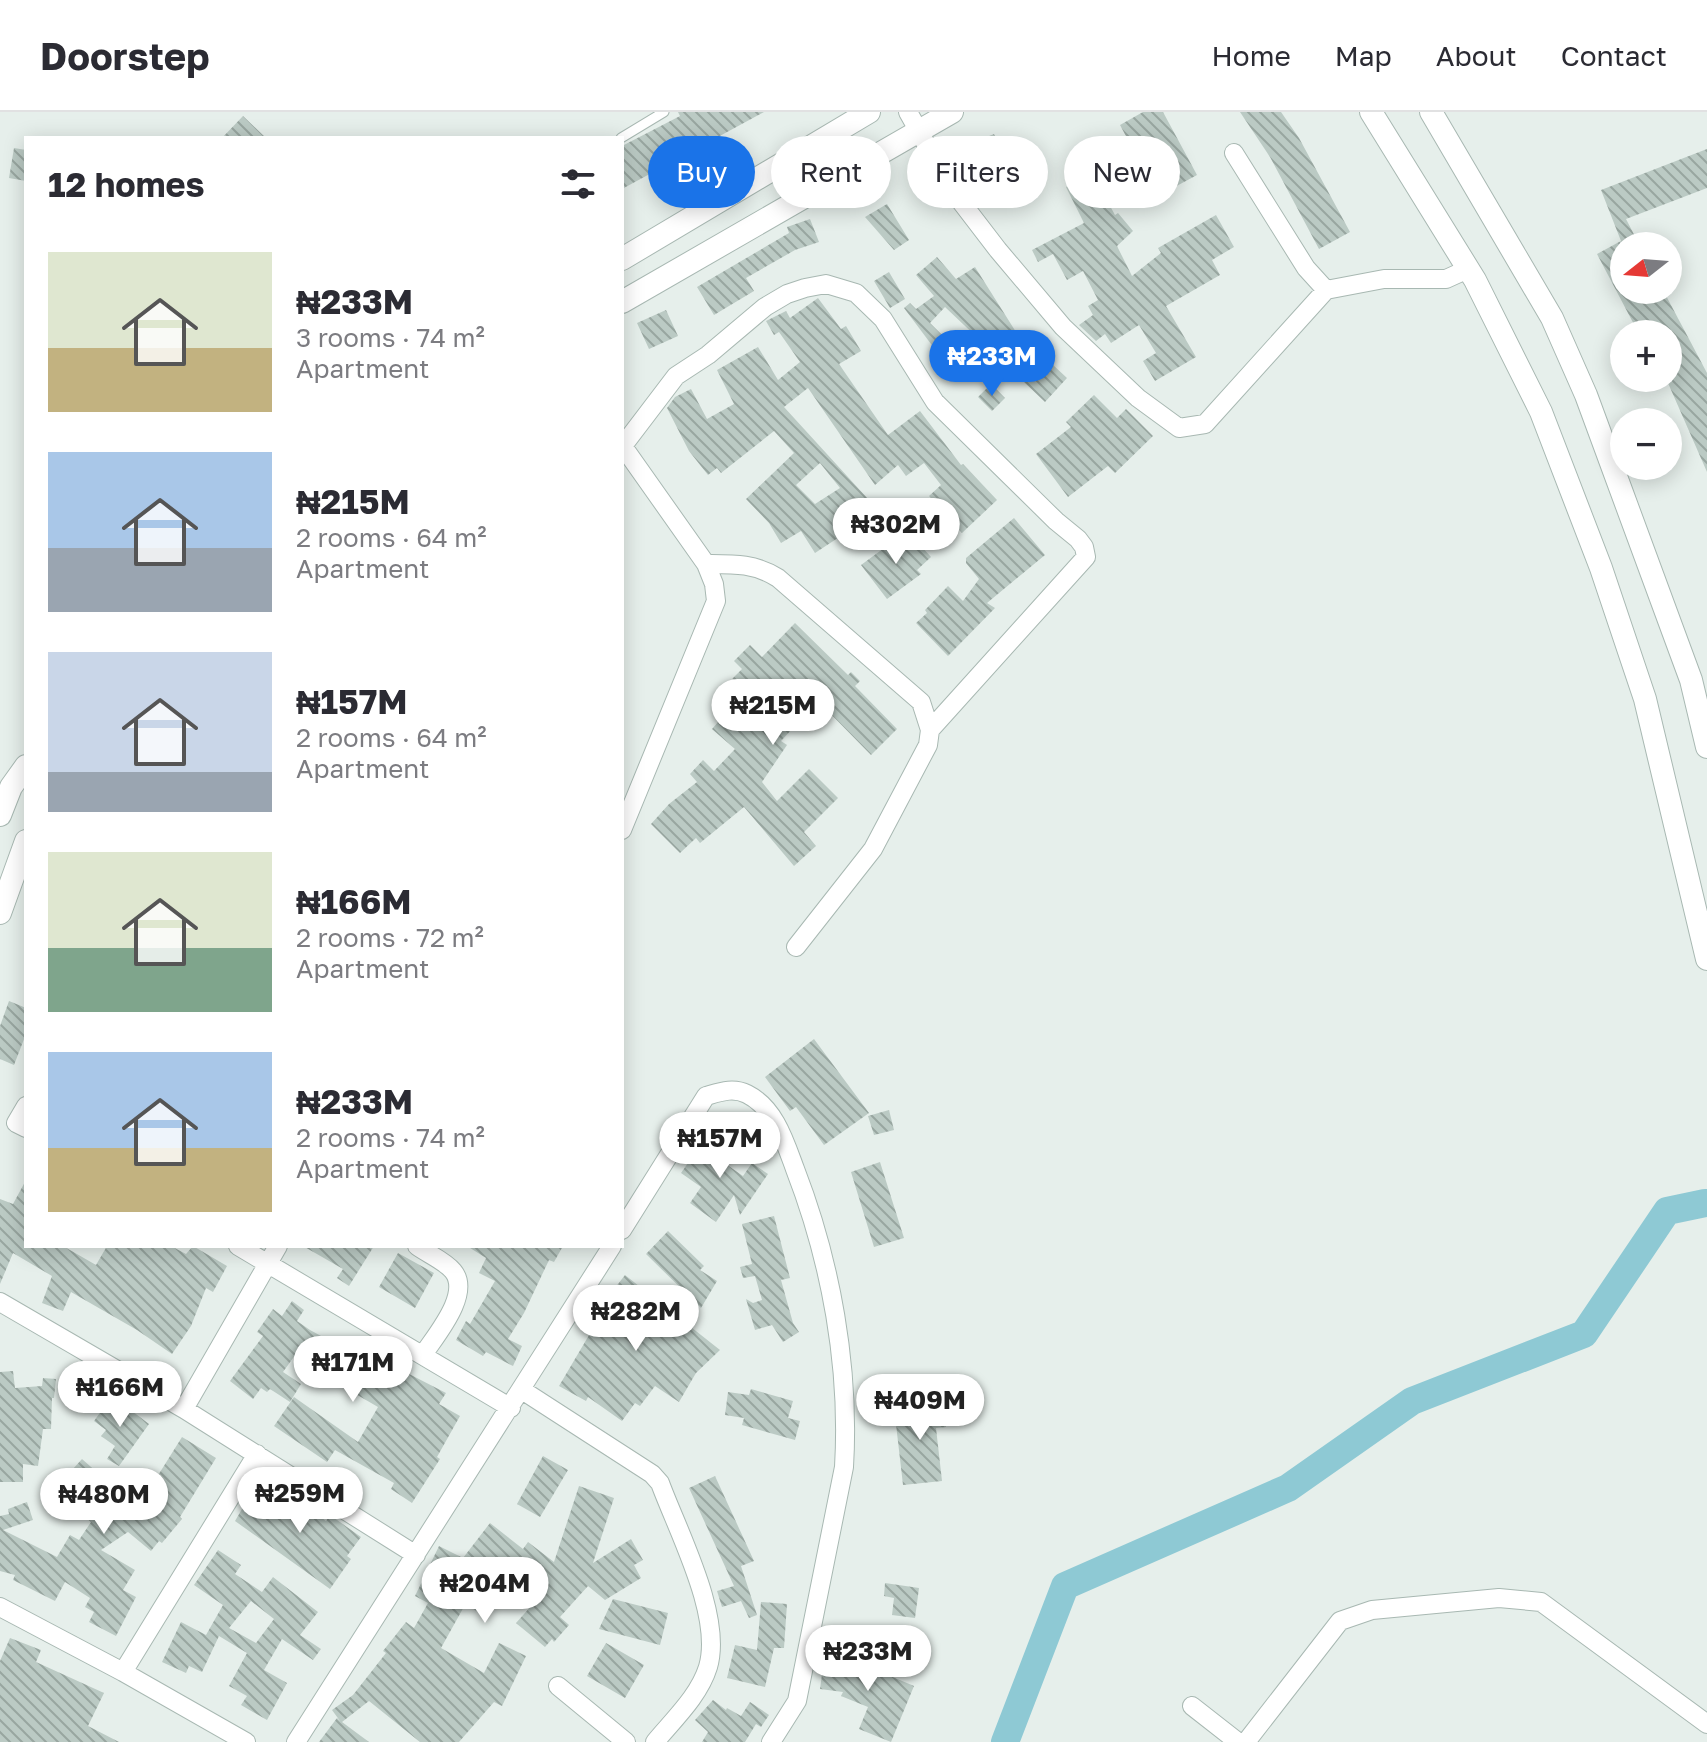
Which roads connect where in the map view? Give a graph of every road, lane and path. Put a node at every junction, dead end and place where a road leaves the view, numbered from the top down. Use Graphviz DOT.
graph roads {
  1 [pos="664,112"];
  2 [pos="869,112"];
  3 [pos="952,112"];
  4 [pos="1371,112"];
  5 [pos="1431,112"];
  6 [pos="914,122"];
  7 [pos="624,136"];
  8 [pos="1234,153"];
  9 [pos="624,258"];
  10 [pos="1468,269"];
  11 [pos="1326,290"];
  12 [pos="624,301"];
  13 [pos="624,443"];
  14 [pos="624,449"];
  15 [pos="706,564"];
  16 [pos="930,730"];
  17 [pos="1707,747"];
  18 [pos="24,769"];
  19 [pos="12,786"];
  20 [pos="0,815"];
  21 [pos="624,825"];
  22 [pos="18,855"];
  23 [pos="0,913"];
  24 [pos="796,947"];
  25 [pos="1707,959"];
  26 [pos="24,1109"];
  27 [pos="24,1127"];
  28 [pos="625,1219"];
  29 [pos="242,1248"];
  30 [pos="277,1248"];
  31 [pos="420,1248"];
  32 [pos="611,1248"];
  33 [pos="268,1263"];
  34 [pos="0,1302"];
  35 [pos="423,1355"];
  36 [pos="522,1390"];
  37 [pos="511,1408"];
  38 [pos="184,1409"];
  39 [pos="257,1454"];
  40 [pos="416,1555"];
  41 [pos="0,1607"];
  42 [pos="123,1672"];
  43 [pos="558,1686"];
  44 [pos="1192,1706"];
  45 [pos="1707,1724"];
  46 [pos="246,1742"];
  47 [pos="296,1742"];
  48 [pos="626,1742"];
  49 [pos="655,1742"];
  50 [pos="771,1742"];
  51 [pos="1238,1742"];
  52 [pos="1246,1742"];
  1 -- 7 [label="lane"];
  2 -- 9 [label="street"];
  3 -- 6 [label="street"];
  4 -- 10 [label="street"];
  5 -- 17 [label="street"];
  6 -- 11 [label="street"];
  6 -- 12 [label="street"];
  8 -- 11 [label="street"];
  10 -- 11 [label="street"];
  10 -- 25 [label="street"];
  13 -- 16 [label="street"];
  14 -- 15 [label="street"];
  15 -- 16 [label="street"];
  15 -- 21 [label="street"];
  16 -- 24 [label="street"];
  18 -- 19 [label="street"];
  19 -- 20 [label="street"];
  22 -- 23 [label="street"];
  26 -- 27 [label="street"];
  28 -- 50 [label="street"];
  29 -- 33 [label="street"];
  30 -- 33 [label="street"];
  31 -- 35 [label="street"];
  32 -- 36 [label="street"];
  33 -- 35 [label="street"];
  33 -- 38 [label="street"];
  34 -- 38 [label="street"];
  35 -- 37 [label="street"];
  36 -- 37 [label="street"];
  36 -- 49 [label="street"];
  37 -- 40 [label="street"];
  38 -- 39 [label="street"];
  39 -- 40 [label="street"];
  39 -- 42 [label="street"];
  40 -- 47 [label="street"];
  41 -- 42 [label="street"];
  42 -- 46 [label="street"];
  43 -- 48 [label="street"];
  44 -- 51 [label="street"];
  45 -- 52 [label="street"];
}
